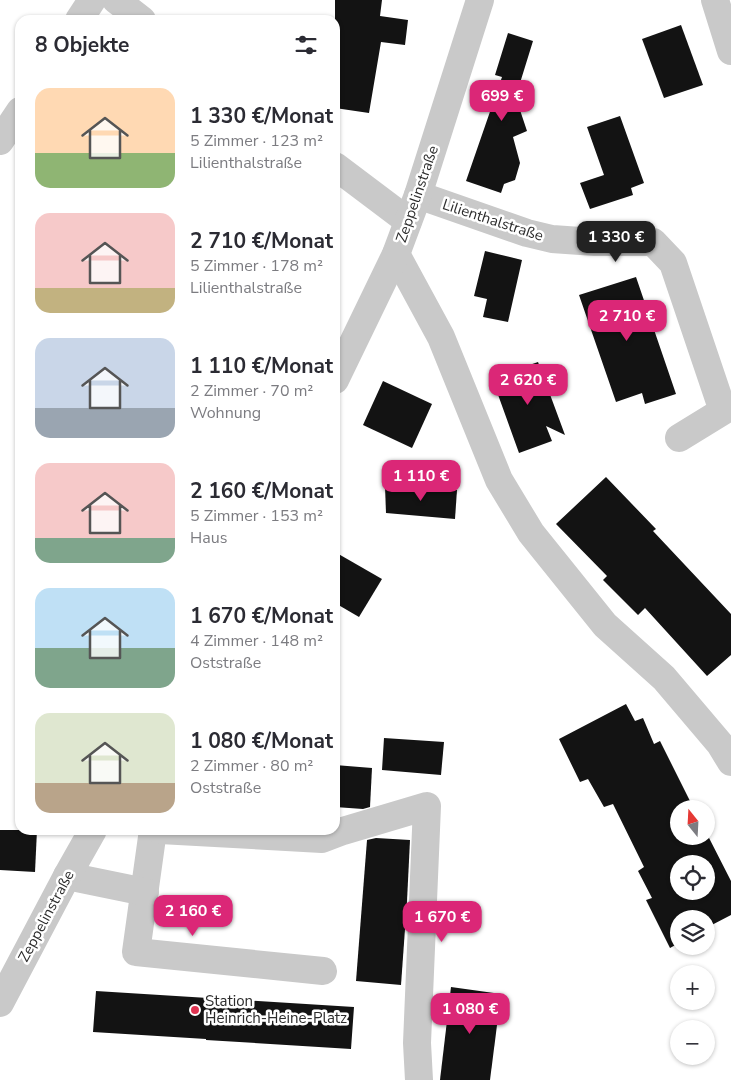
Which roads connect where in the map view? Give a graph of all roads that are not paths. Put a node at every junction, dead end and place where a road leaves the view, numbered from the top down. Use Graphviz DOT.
graph roads {
  1 [pos="92,0"];
  2 [pos="116,0"];
  3 [pos="480,0"];
  4 [pos="715,0"];
  5 [pos="82,15"];
  6 [pos="136,15"];
  7 [pos="731,51"];
  8 [pos="15,118"];
  9 [pos="0,141"];
  10 [pos="340,170"];
  11 [pos="418,195"];
  12 [pos="408,221"];
  13 [pos="396,254"];
  14 [pos="340,370"];
  15 [pos="727,414"];
  16 [pos="679,438"];
  17 [pos="731,762"];
  18 [pos="340,832"];
  19 [pos="90,835"];
  20 [pos="152,835"];
  21 [pos="250,835"];
  22 [pos="332,835"];
  23 [pos="67,876"];
  24 [pos="145,892"];
  25 [pos="323,971"];
  26 [pos="0,1003"];
  27 [pos="418,1080"];
  1 -- 5 [label="street"];
  2 -- 6 [label="street"];
  3 -- 11 [label="street, Zeppelinstraße"];
  4 -- 7 [label="street"];
  8 -- 9 [label="street"];
  10 -- 12 [label="street"];
  11 -- 12 [label="street, Zeppelinstraße"];
  11 -- 15 [label="street, Lilienthalstraße"];
  12 -- 13 [label="street, Zeppelinstraße"];
  13 -- 14 [label="street, Zeppelinstraße"];
  13 -- 17 [label="street"];
  15 -- 16 [label="street, Lilienthalstraße"];
  18 -- 27 [label="street"];
  19 -- 23 [label="street, Zeppelinstraße"];
  20 -- 24 [label="street"];
  21 -- 22 [label="street"];
  23 -- 24 [label="street"];
  23 -- 26 [label="street, Zeppelinstraße"];
  24 -- 25 [label="street"];
}
